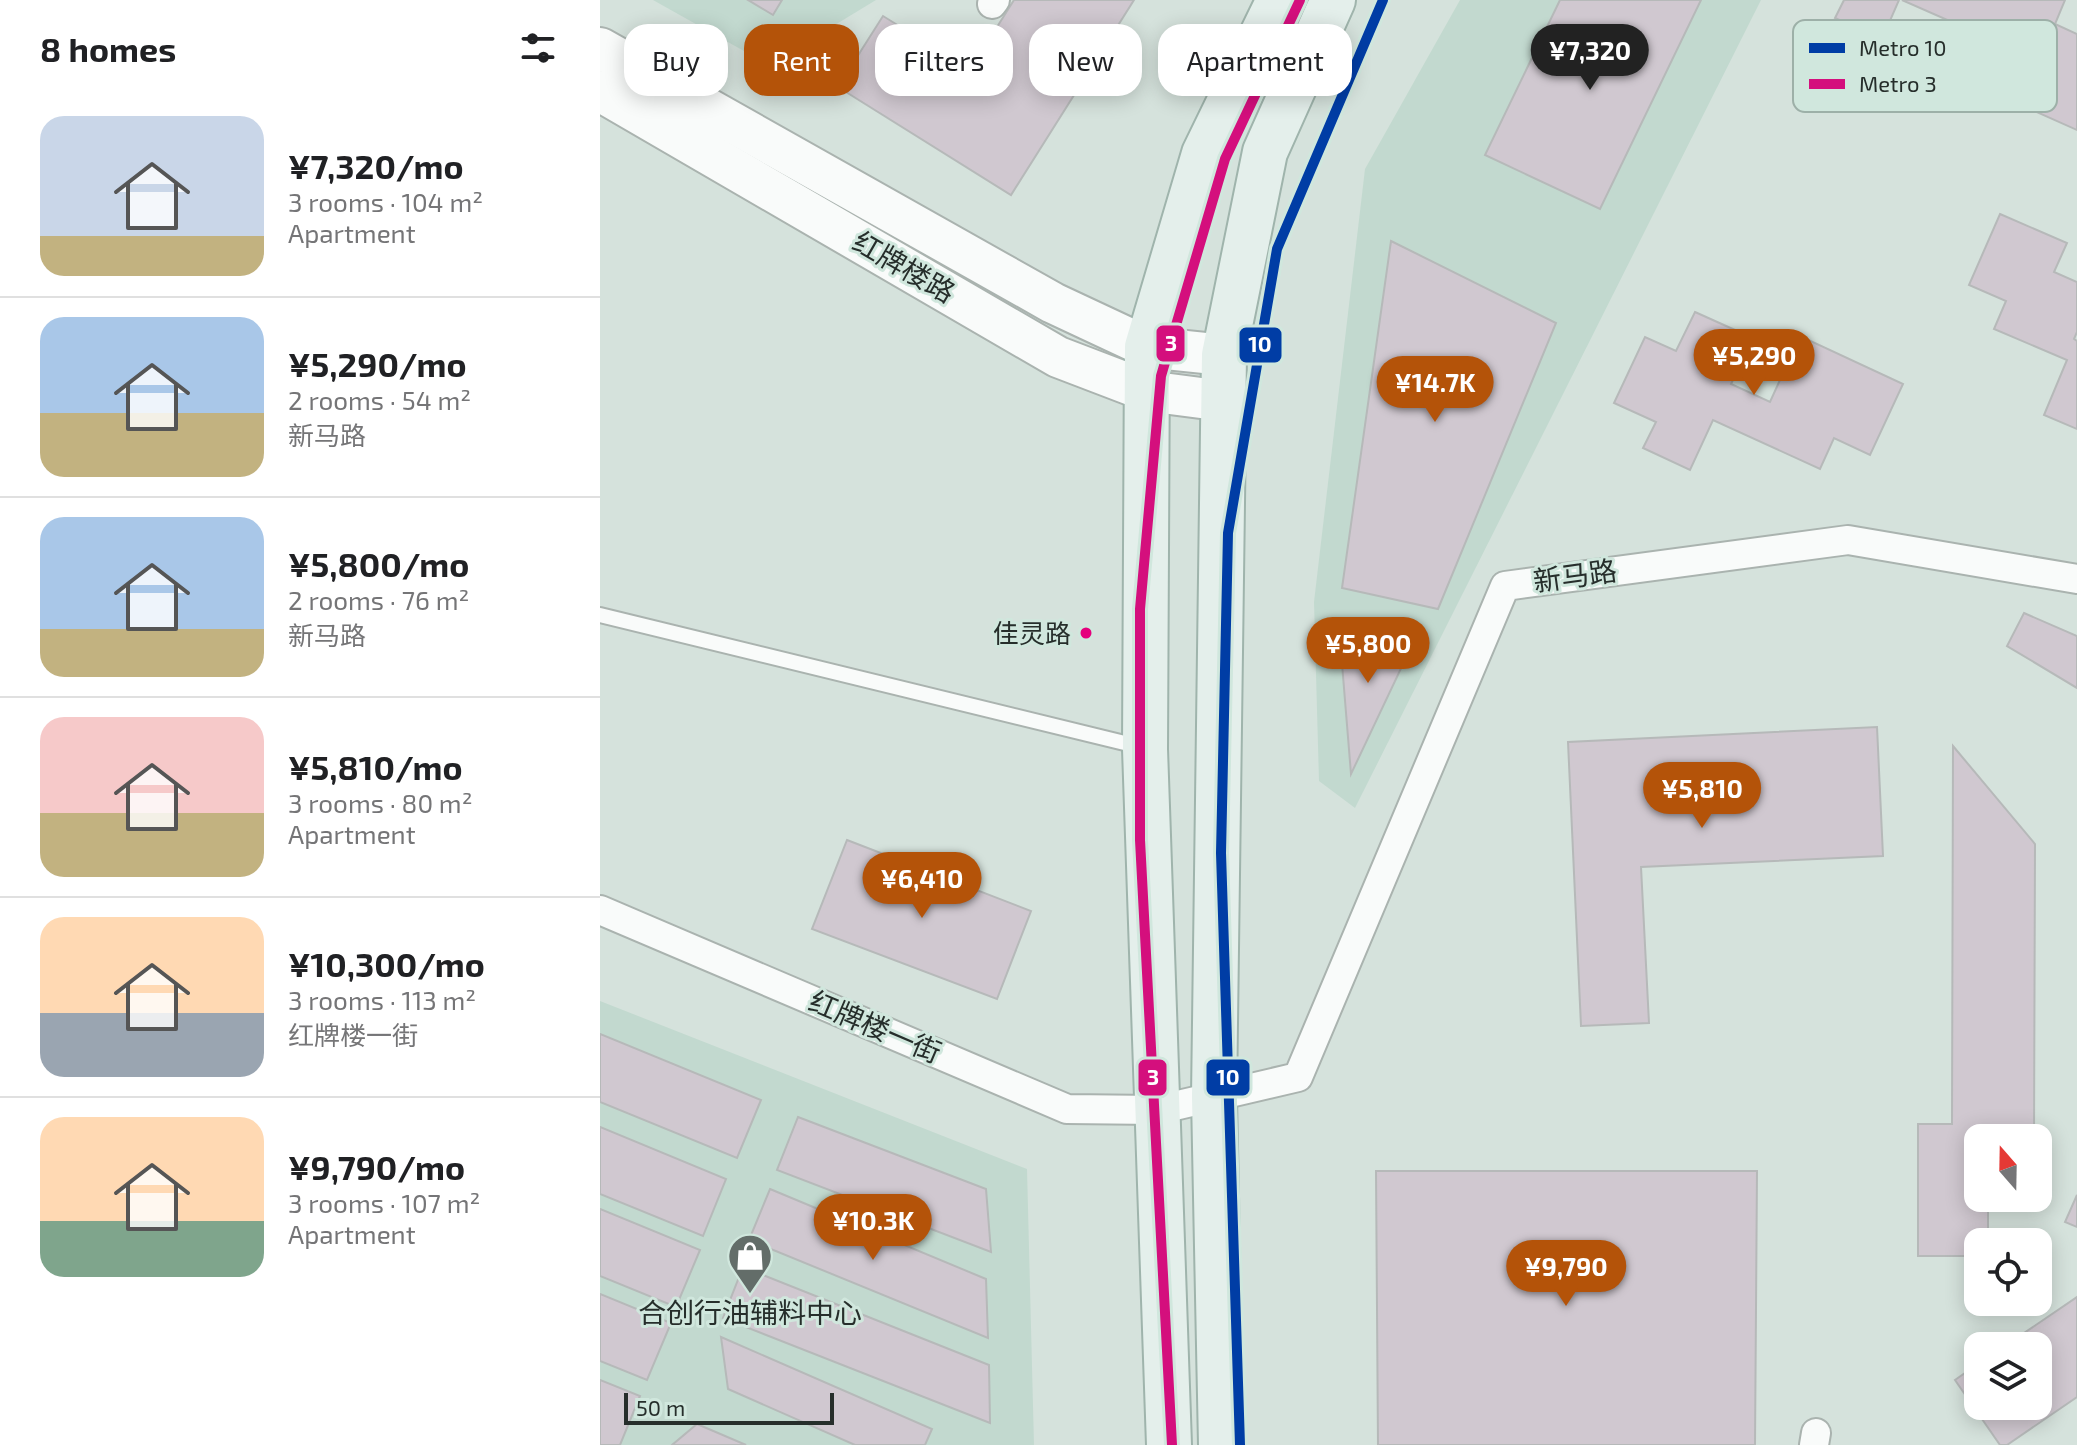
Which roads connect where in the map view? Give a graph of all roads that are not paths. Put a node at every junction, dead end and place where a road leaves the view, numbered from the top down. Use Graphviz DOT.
graph roads {
  1 [pos="1333,0"];
  2 [pos="1274,2"];
  3 [pos="600,48"];
  4 [pos="600,91"];
  5 [pos="1147,347"];
  6 [pos="1224,355"];
  7 [pos="1147,391"];
  8 [pos="1224,401"];
  9 [pos="2077,579"];
  10 [pos="600,615"];
  11 [pos="1145,749"];
  12 [pos="600,910"];
  13 [pos="1214,1097"];
  14 [pos="1157,1110"];
  15 [pos="1169,1445"];
  16 [pos="1221,1445"];
  1 -- 6 [label="main road"];
  2 -- 5 [label="main road"];
  3 -- 5 [label="street, 红牌楼路"];
  4 -- 7 [label="street, 红牌楼路"];
  5 -- 6 [label="street, 红牌楼路"];
  5 -- 7 [label="main road"];
  6 -- 8 [label="main road"];
  7 -- 8 [label="street, 红牌楼路"];
  7 -- 11 [label="main road"];
  8 -- 13 [label="main road"];
  9 -- 13 [label="street, 新马路"];
  10 -- 11 [label="lane"];
  11 -- 14 [label="main road"];
  12 -- 14 [label="street, 红牌楼一街"];
  13 -- 14 [label="street, 新马路"];
  13 -- 16 [label="main road"];
  14 -- 15 [label="main road"];
}
